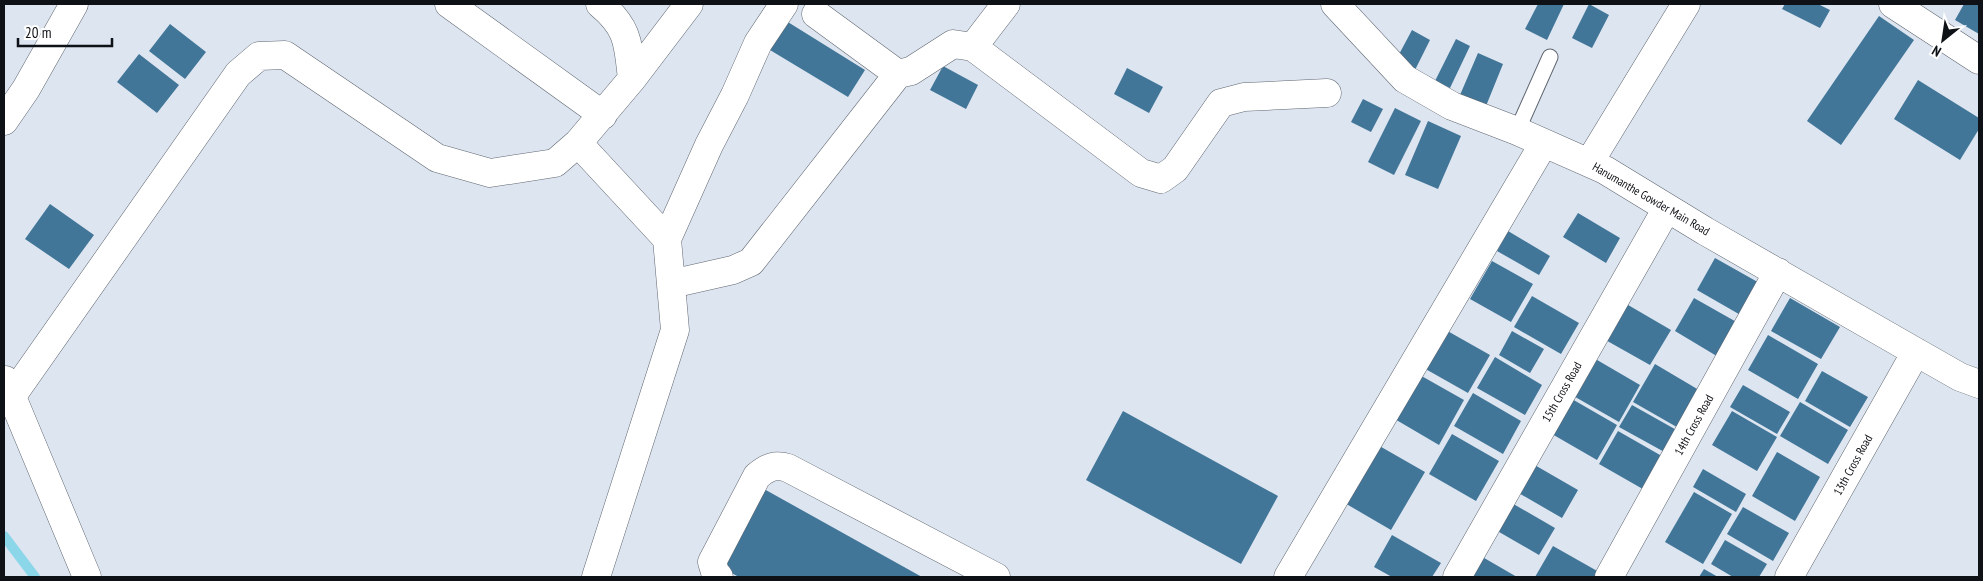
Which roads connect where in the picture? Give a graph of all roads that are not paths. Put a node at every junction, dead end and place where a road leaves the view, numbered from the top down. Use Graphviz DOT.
graph roads {
  1 [pos="74,4"];
  2 [pos="449,4"];
  3 [pos="600,4"];
  4 [pos="689,4"];
  5 [pos="784,4"];
  6 [pos="1006,4"];
  7 [pos="1335,4"];
  8 [pos="1686,4"];
  9 [pos="1893,4"];
  10 [pos="812,7"];
  11 [pos="973,47"];
  12 [pos="1550,56"];
  13 [pos="1979,60"];
  14 [pos="898,74"];
  15 [pos="632,79"];
  16 [pos="1328,94"];
  17 [pos="603,114"];
  18 [pos="4,121"];
  19 [pos="1517,131"];
  20 [pos="578,143"];
  21 [pos="1544,143"];
  22 [pos="1589,162"];
  23 [pos="1667,208"];
  24 [pos="667,239"];
  25 [pos="1778,272"];
  26 [pos="671,284"];
  27 [pos="1916,352"];
  28 [pos="1979,384"];
  29 [pos="8,387"];
  30 [pos="87,577"];
  31 [pos="596,577"];
  32 [pos="719,577"];
  33 [pos="996,577"];
  34 [pos="1288,577"];
  35 [pos="1457,577"];
  36 [pos="1609,577"];
  37 [pos="1789,577"];
  1 -- 18 [label="street"];
  2 -- 17 [label="street"];
  3 -- 15 [label="street"];
  4 -- 15 [label="street"];
  5 -- 24 [label="street"];
  6 -- 11 [label="street"];
  7 -- 19 [label="street, Hanumanthe Gowder Main Road"];
  8 -- 22 [label="street"];
  9 -- 13 [label="street"];
  10 -- 14 [label="street"];
  11 -- 14 [label="street"];
  11 -- 16 [label="street"];
  12 -- 19 [label="lane"];
  14 -- 26 [label="street"];
  15 -- 17 [label="street"];
  17 -- 20 [label="street"];
  19 -- 21 [label="street, Hanumanthe Gowder Main Road"];
  20 -- 24 [label="street"];
  20 -- 29 [label="street"];
  21 -- 22 [label="street, Hanumanthe Gowder Main Road"];
  21 -- 34 [label="street"];
  22 -- 23 [label="street, Hanumanthe Gowder Main Road"];
  23 -- 25 [label="street, Hanumanthe Gowder Main Road"];
  23 -- 35 [label="street, 15th Cross Road"];
  24 -- 26 [label="street"];
  25 -- 27 [label="street, Hanumanthe Gowder Main Road"];
  25 -- 36 [label="street, 14th Cross Road"];
  26 -- 31 [label="street"];
  27 -- 28 [label="street, Hanumanthe Gowder Main Road"];
  27 -- 37 [label="street, 13th Cross Road"];
  29 -- 30 [label="street"];
  32 -- 33 [label="street"];
}
